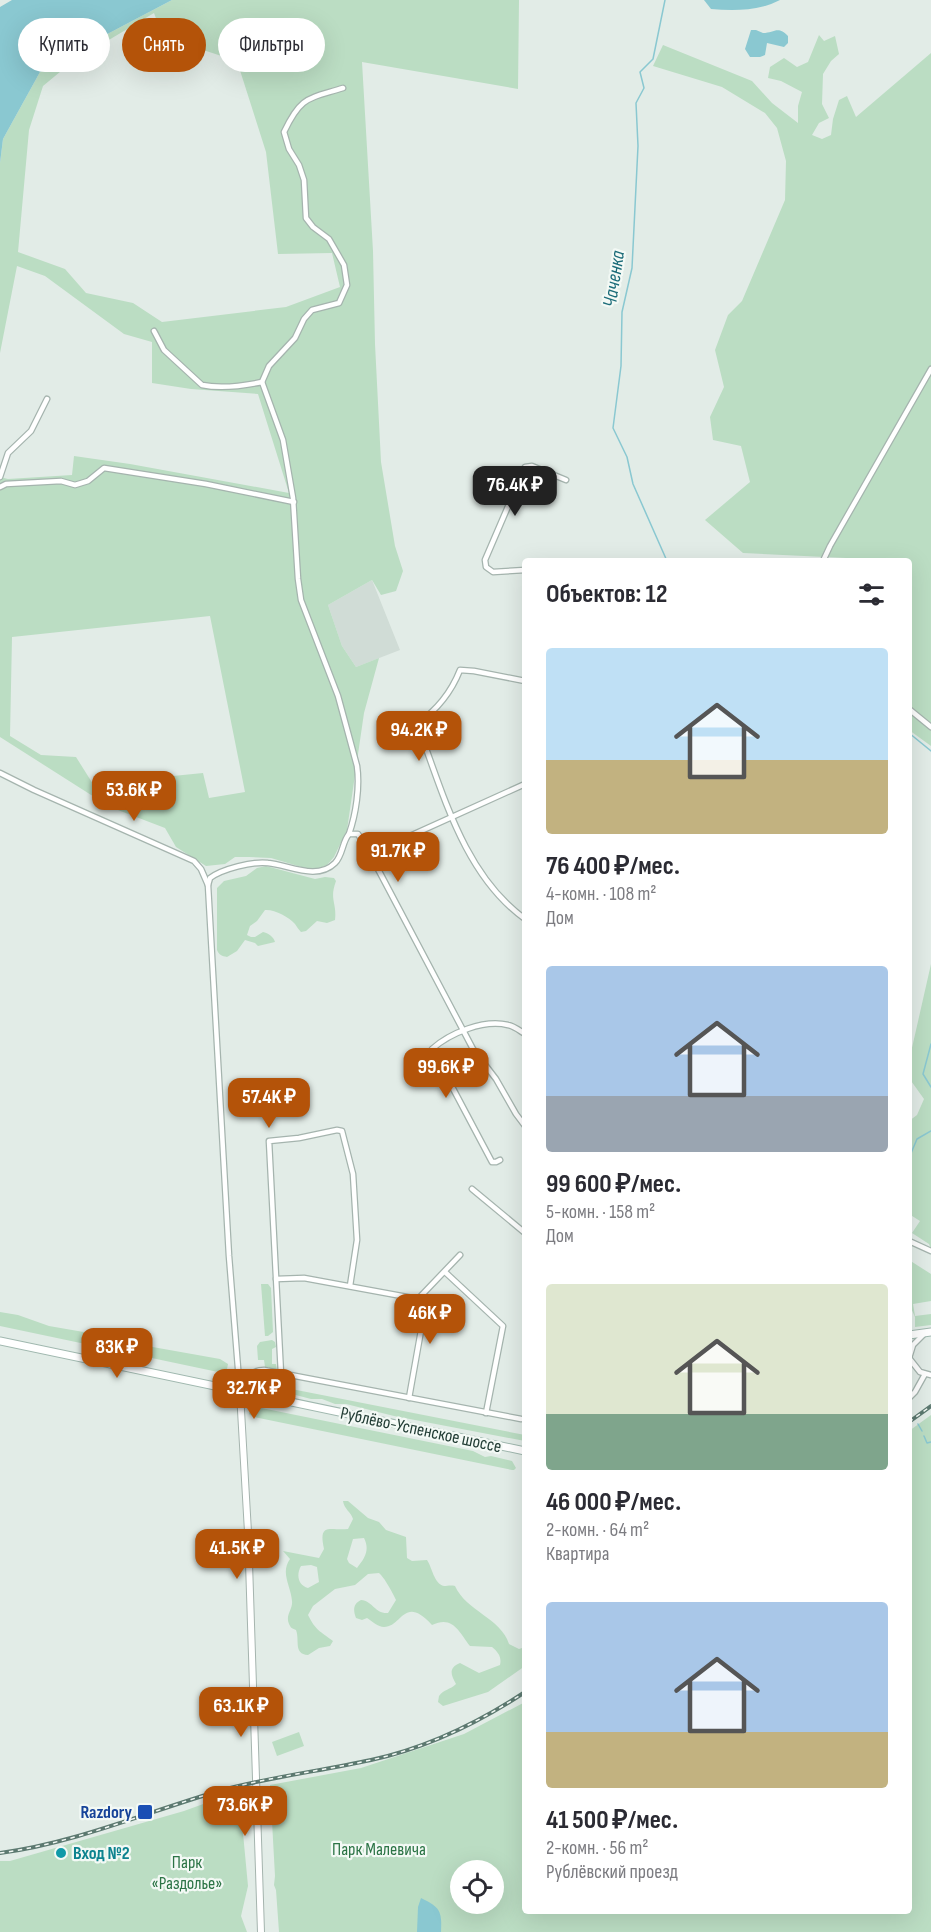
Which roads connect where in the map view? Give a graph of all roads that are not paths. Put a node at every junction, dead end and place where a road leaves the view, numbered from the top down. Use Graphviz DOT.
graph roads {
  1 [pos="343,88"];
  2 [pos="154,331"];
  3 [pos="931,369"];
  4 [pos="262,382"];
  5 [pos="47,399"];
  6 [pos="0,477"];
  7 [pos="566,480"];
  8 [pos="0,487"];
  9 [pos="294,502"];
  10 [pos="824,558"];
  11 [pos="522,570"];
  12 [pos="522,680"];
  13 [pos="912,711"];
  14 [pos="931,726"];
  15 [pos="0,773"];
  16 [pos="522,785"];
  17 [pos="452,818"];
  18 [pos="349,834"];
  19 [pos="370,854"];
  20 [pos="208,885"];
  21 [pos="522,916"];
  22 [pos="462,1030"];
  23 [pos="522,1032"];
  24 [pos="522,1122"];
  25 [pos="500,1160"];
  26 [pos="472,1189"];
  27 [pos="522,1231"];
  28 [pos="912,1242"];
  29 [pos="931,1251"];
  30 [pos="460,1255"];
  31 [pos="445,1272"];
  32 [pos="276,1279"];
  33 [pos="350,1286"];
  34 [pos="421,1297"];
  35 [pos="928,1333"];
  36 [pos="912,1335"];
  37 [pos="0,1341"];
  38 [pos="912,1348"];
  39 [pos="912,1362"];
  40 [pos="281,1374"];
  41 [pos="928,1374"];
  42 [pos="240,1393"];
  43 [pos="912,1395"];
  44 [pos="409,1398"];
  45 [pos="486,1413"];
  46 [pos="521,1419"];
  47 [pos="522,1450"];
  48 [pos="261,1932"];
  1 -- 4 [label="street"];
  2 -- 4 [label="street"];
  3 -- 10 [label="street"];
  4 -- 9 [label="street"];
  5 -- 6 [label="street"];
  7 -- 11 [label="street"];
  8 -- 9 [label="street"];
  9 -- 18 [label="street"];
  12 -- 17 [label="street"];
  13 -- 14 [label="street"];
  15 -- 20 [label="street"];
  16 -- 17 [label="street"];
  17 -- 19 [label="street"];
  17 -- 21 [label="street"];
  18 -- 19 [label="street"];
  18 -- 20 [label="street"];
  19 -- 22 [label="street"];
  20 -- 42 [label="street"];
  22 -- 23 [label="street"];
  22 -- 24 [label="street"];
  22 -- 25 [label="street"];
  26 -- 27 [label="street"];
  28 -- 29 [label="street"];
  30 -- 31 [label="street"];
  31 -- 34 [label="street"];
  31 -- 45 [label="street"];
  32 -- 33 [label="street"];
  32 -- 33 [label="street"];
  32 -- 40 [label="street"];
  33 -- 34 [label="street"];
  34 -- 44 [label="street"];
  35 -- 36 [label="main road"];
  35 -- 38 [label="street"];
  37 -- 42 [label="main road, Рублёво-Успенское шоссе"];
  39 -- 41 [label="street"];
  40 -- 42 [label="street"];
  40 -- 44 [label="street"];
  41 -- 43 [label="street"];
  42 -- 47 [label="main road, Рублёво-Успенское шоссе"];
  42 -- 48 [label="street"];
  44 -- 45 [label="street"];
  45 -- 46 [label="street"];
}
